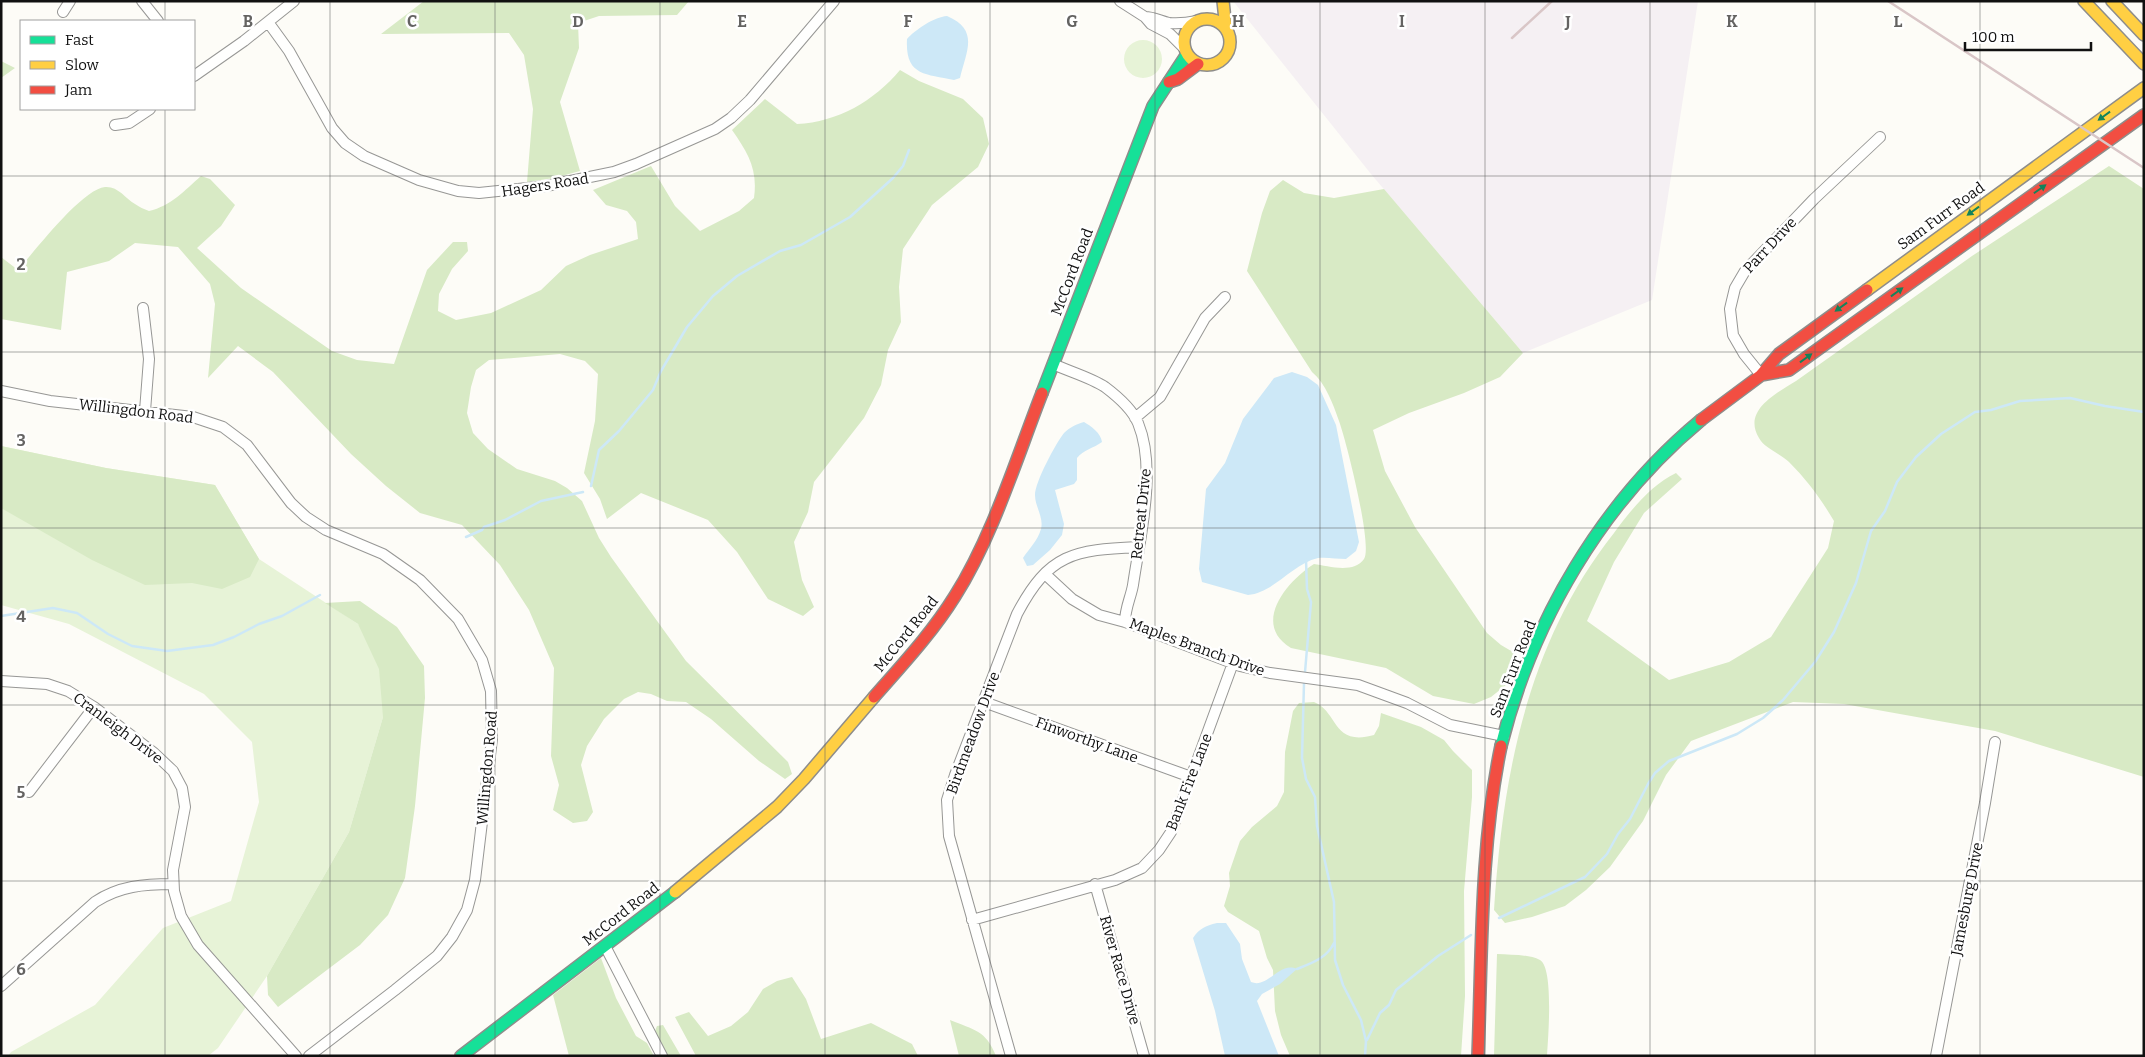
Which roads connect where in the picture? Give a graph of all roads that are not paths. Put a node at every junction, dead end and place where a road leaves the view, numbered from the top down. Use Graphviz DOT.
graph roads {
  1 [pos="70,1"];
  2 [pos="142,1"];
  3 [pos="294,1"];
  4 [pos="834,1"];
  5 [pos="1120,1"];
  6 [pos="1216,1"];
  7 [pos="1223,1"];
  8 [pos="2084,1"];
  9 [pos="2112,1"];
  10 [pos="64,12"];
  11 [pos="1145,18"];
  12 [pos="1202,19"];
  13 [pos="157,20"];
  14 [pos="268,22"];
  15 [pos="1226,28"];
  16 [pos="2144,35"];
  17 [pos="1186,51"];
  18 [pos="1198,64"];
  19 [pos="2144,64"];
  20 [pos="195,73"];
  21 [pos="1169,82"];
  22 [pos="2144,88"];
  23 [pos="148,110"];
  24 [pos="2144,115"];
  25 [pos="115,125"];
  26 [pos="1880,137"];
  27 [pos="1225,297"];
  28 [pos="143,308"];
  29 [pos="1053,364"];
  30 [pos="1761,375"];
  31 [pos="1,391"];
  32 [pos="144,411"];
  33 [pos="1135,418"];
  34 [pos="1138,547"];
  35 [pos="1045,574"];
  36 [pos="1125,622"];
  37 [pos="1233,663"];
  38 [pos="1,682"];
  39 [pos="984,702"];
  40 [pos="94,707"];
  41 [pos="1504,736"];
  42 [pos="1995,742"];
  43 [pos="1191,777"];
  44 [pos="30,792"];
  45 [pos="174,884"];
  46 [pos="1095,884"];
  47 [pos="972,920"];
  48 [pos="605,946"];
  49 [pos="1,986"];
  50 [pos="296,1056"];
  51 [pos="309,1056"];
  52 [pos="461,1056"];
  53 [pos="662,1056"];
  54 [pos="1011,1056"];
  55 [pos="1144,1056"];
  56 [pos="1478,1056"];
  57 [pos="1936,1056"];
  1 -- 10 [label="street"];
  2 -- 13 [label="street"];
  3 -- 14 [label="street"];
  4 -- 14 [label="street, Hagers Road"];
  5 -- 11 [label="street"];
  6 -- 12 [label="main road, McCord Road"];
  7 -- 15 [label="main road, McCord Road"];
  8 -- 19 [label="main road"];
  9 -- 16 [label="main road"];
  11 -- 12 [label="street"];
  11 -- 17 [label="street"];
  12 -- 15 [label="main road"];
  12 -- 17 [label="main road, McCord Road"];
  14 -- 20 [label="street"];
  15 -- 18 [label="main road, McCord Road"];
  17 -- 18 [label="main road"];
  17 -- 21 [label="main road, McCord Road"];
  18 -- 21 [label="main road, McCord Road"];
  21 -- 29 [label="main road, McCord Road"];
  22 -- 30 [label="main road, Sam Furr Road, one-way"];
  23 -- 25 [label="street"];
  30 -- 24 [label="main road, Sam Furr Road, one-way"];
  26 -- 30 [label="street, Parr Drive"];
  27 -- 33 [label="street"];
  28 -- 32 [label="street"];
  29 -- 33 [label="street, Retreat Drive"];
  29 -- 48 [label="main road, McCord Road"];
  30 -- 41 [label="main road, Sam Furr Road"];
  31 -- 32 [label="street, Willingdon Road"];
  32 -- 51 [label="street, Willingdon Road"];
  33 -- 34 [label="street, Retreat Drive"];
  34 -- 35 [label="street, Birdmeadow Drive"];
  34 -- 36 [label="street, Retreat Drive"];
  35 -- 36 [label="street, Maples Branch Drive"];
  35 -- 39 [label="street, Birdmeadow Drive"];
  36 -- 37 [label="street, Maples Branch Drive"];
  37 -- 41 [label="street, Maples Branch Drive"];
  37 -- 43 [label="street, Bank Fire Lane"];
  38 -- 40 [label="street, Cranleigh Drive"];
  39 -- 43 [label="street, Finworthy Lane"];
  39 -- 47 [label="street, Birdmeadow Drive"];
  40 -- 44 [label="street"];
  40 -- 45 [label="street, Cranleigh Drive"];
  41 -- 56 [label="main road, Sam Furr Road"];
  42 -- 57 [label="street, Jamesburg Drive"];
  43 -- 46 [label="street, Bank Fire Lane"];
  45 -- 49 [label="street"];
  45 -- 50 [label="street, Cranleigh Drive"];
  46 -- 47 [label="street, Bank Fire Lane"];
  46 -- 55 [label="street, River Race Drive"];
  47 -- 54 [label="street, Birdmeadow Drive"];
  48 -- 52 [label="main road, McCord Road"];
  48 -- 53 [label="street"];
}
